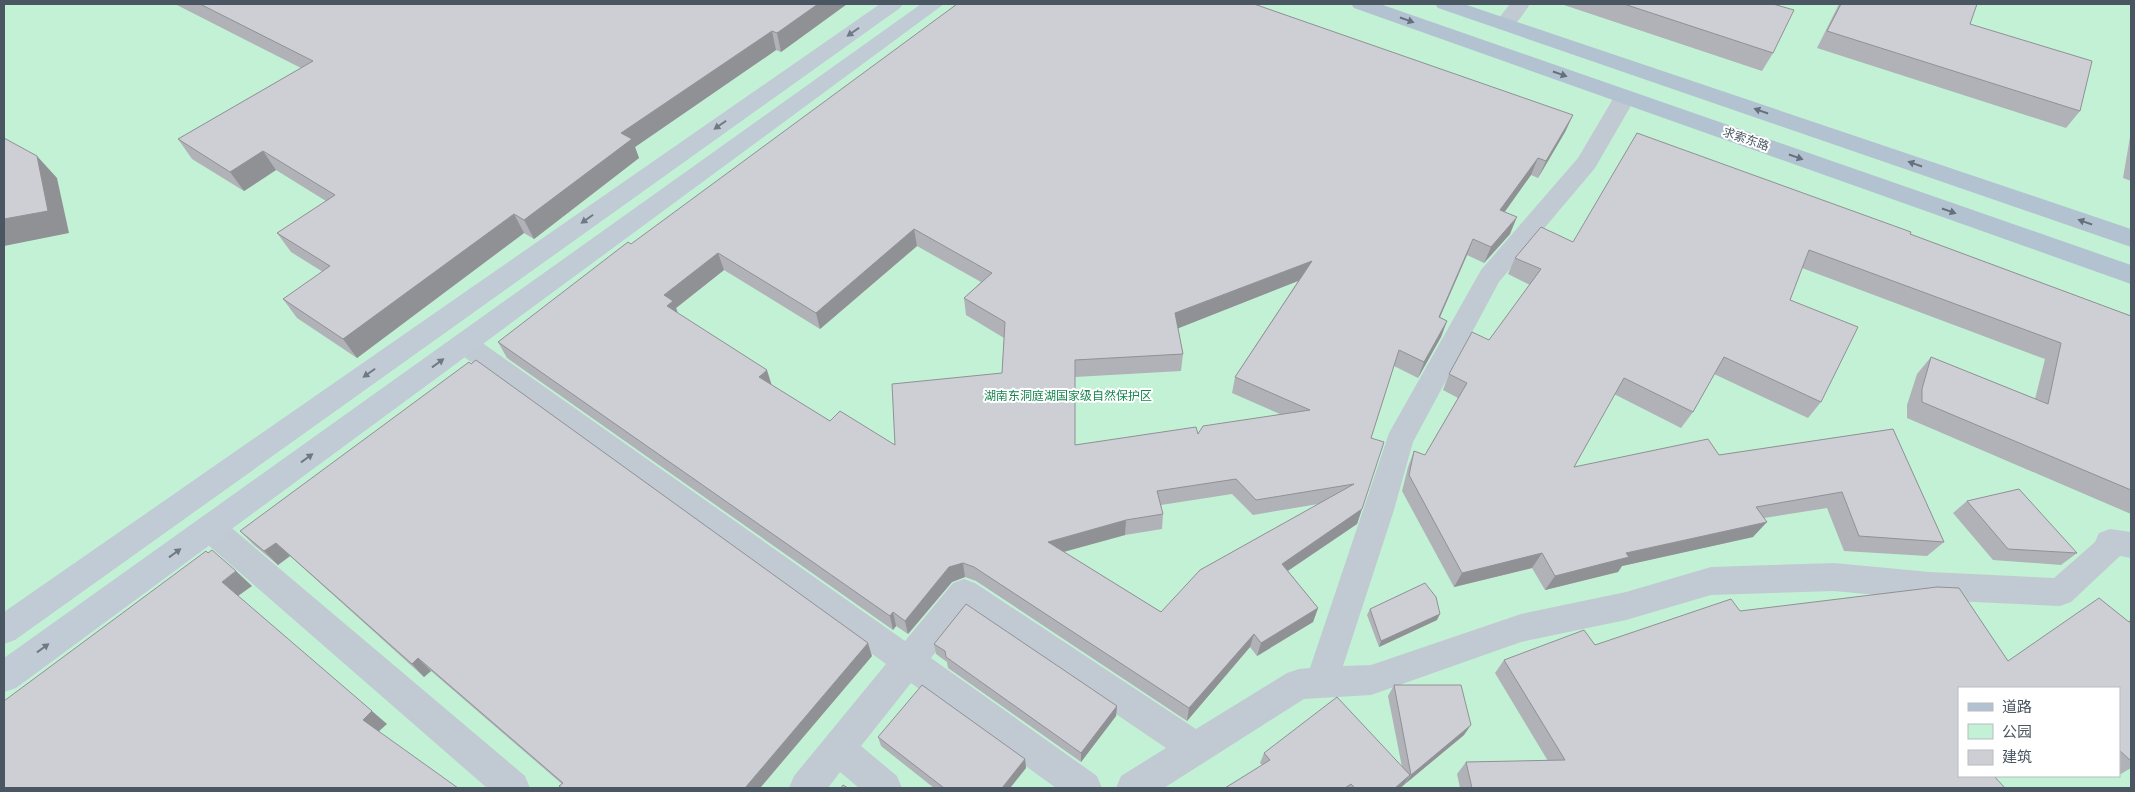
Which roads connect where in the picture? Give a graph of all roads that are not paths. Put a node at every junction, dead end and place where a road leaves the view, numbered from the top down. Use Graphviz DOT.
graph roads {
  1 [pos="893,4"];
  2 [pos="934,4"];
  3 [pos="1361,4"];
  4 [pos="1445,4"];
  5 [pos="1520,4"];
  6 [pos="1504,24"];
  7 [pos="1625,97"];
  8 [pos="2131,238"];
  9 [pos="2131,274"];
  10 [pos="465,344"];
  11 [pos="210,528"];
  12 [pos="2131,545"];
  13 [pos="4,630"];
  14 [pos="907,662"];
  15 [pos="4,677"];
  16 [pos="1321,683"];
  17 [pos="838,748"];
  18 [pos="1196,749"];
  19 [pos="513,788"];
  20 [pos="806,788"];
  21 [pos="885,788"];
  22 [pos="1085,788"];
  23 [pos="1134,788"];
  1 -- 13 [label="main road, one-way"];
  2 -- 10 [label="main road"];
  3 -- 7 [label="main road, 求索东路, one-way"];
  4 -- 6 [label="main road"];
  5 -- 6 [label="street"];
  8 -- 6 [label="main road, one-way"];
  7 -- 9 [label="main road, 求索东路, one-way"];
  7 -- 16 [label="street"];
  11 -- 10 [label="main road, one-way"];
  10 -- 14 [label="street"];
  15 -- 11 [label="main road, one-way"];
  11 -- 19 [label="street"];
  12 -- 16 [label="street"];
  14 -- 17 [label="street"];
  14 -- 18 [label="street"];
  14 -- 22 [label="street"];
  16 -- 18 [label="street"];
  17 -- 20 [label="street"];
  17 -- 21 [label="street"];
  18 -- 23 [label="street"];
}
